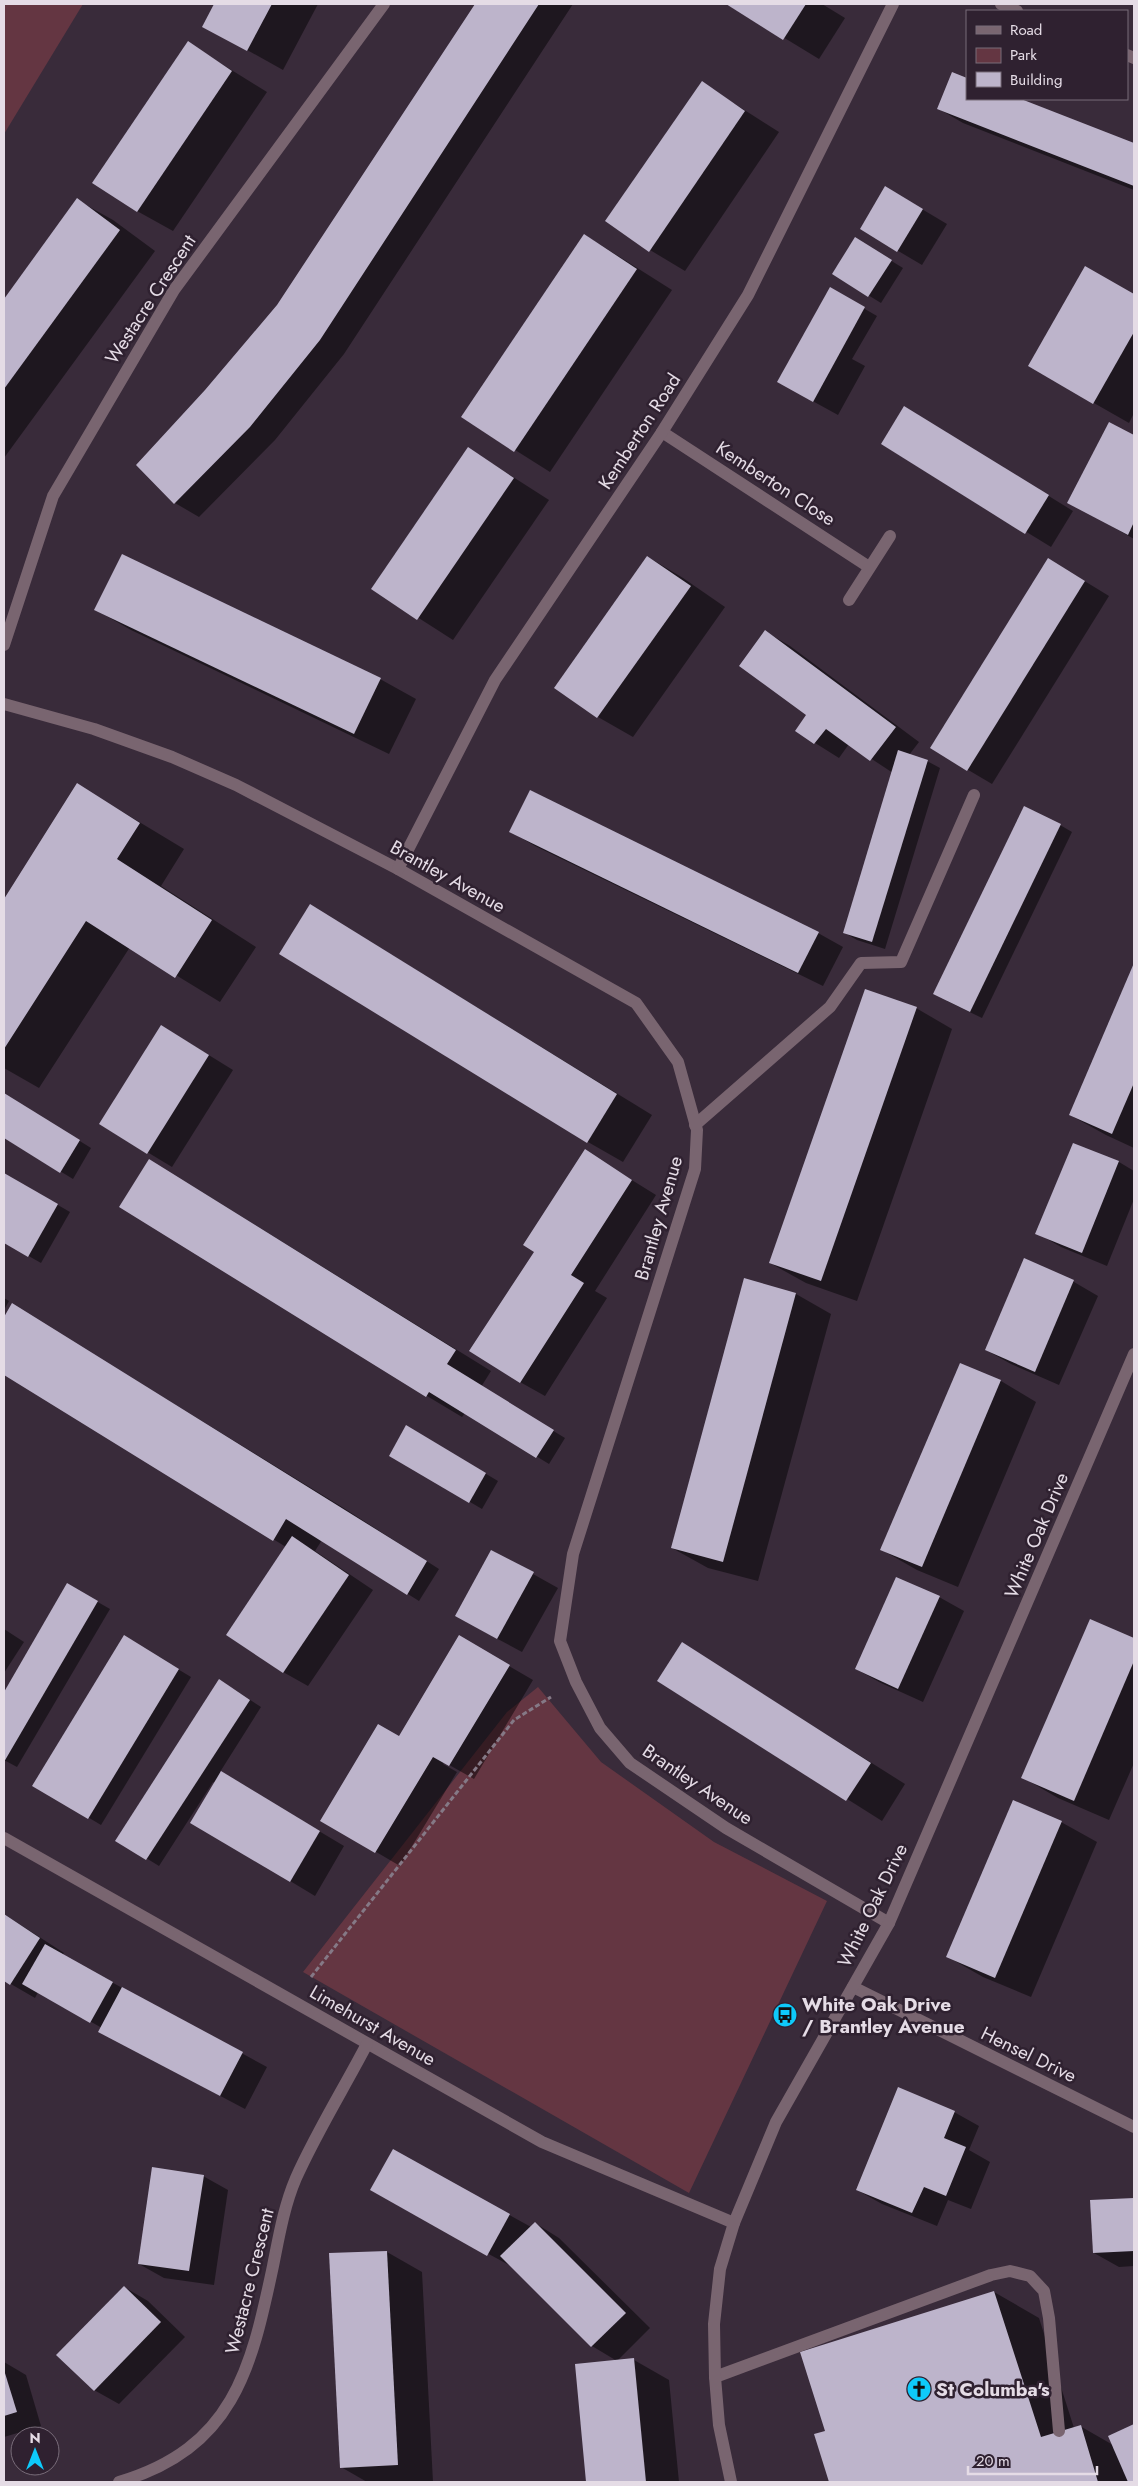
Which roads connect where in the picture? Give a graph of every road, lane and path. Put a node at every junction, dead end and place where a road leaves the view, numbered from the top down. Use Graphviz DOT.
graph roads {
  1 [pos="384,4"];
  2 [pos="893,4"];
  3 [pos="1001,4"];
  4 [pos="1015,10"];
  5 [pos="662,432"];
  6 [pos="890,536"];
  7 [pos="869,566"];
  8 [pos="849,600"];
  9 [pos="4,645"];
  10 [pos="4,704"];
  11 [pos="974,795"];
  12 [pos="398,869"];
  13 [pos="695,1126"];
  14 [pos="1134,1354"];
  15 [pos="576,1682"];
  16 [pos="4,1838"];
  17 [pos="889,1923"];
  18 [pos="853,1987"];
  19 [pos="292,2001"];
  20 [pos="367,2044"];
  21 [pos="1134,2127"];
  22 [pos="734,2223"];
  23 [pos="715,2377"];
  24 [pos="1059,2431"];
  25 [pos="119,2482"];
  26 [pos="731,2482"];
  1 -- 9 [label="street, Westacre Crescent"];
  2 -- 5 [label="street, Kemberton Road"];
  3 -- 4 [label="street"];
  5 -- 7 [label="street, Kemberton Close"];
  5 -- 12 [label="street, Kemberton Road"];
  6 -- 7 [label="street"];
  7 -- 8 [label="street"];
  10 -- 12 [label="street, Brantley Avenue"];
  11 -- 13 [label="street"];
  12 -- 13 [label="street, Brantley Avenue"];
  13 -- 15 [label="street, Brantley Avenue"];
  14 -- 17 [label="street, White Oak Drive"];
  15 -- 17 [label="street, Brantley Avenue"];
  15 -- 19 [label="path"];
  16 -- 19 [label="street, Limehurst Avenue"];
  17 -- 18 [label="street, White Oak Drive"];
  18 -- 21 [label="street, Hensel Drive"];
  18 -- 22 [label="street, White Oak Drive"];
  19 -- 20 [label="street, Limehurst Avenue"];
  20 -- 22 [label="street, Limehurst Avenue"];
  20 -- 25 [label="street, Westacre Crescent"];
  22 -- 23 [label="street, White Oak Drive"];
  23 -- 24 [label="street"];
  23 -- 26 [label="street, White Oak Drive"];
}
